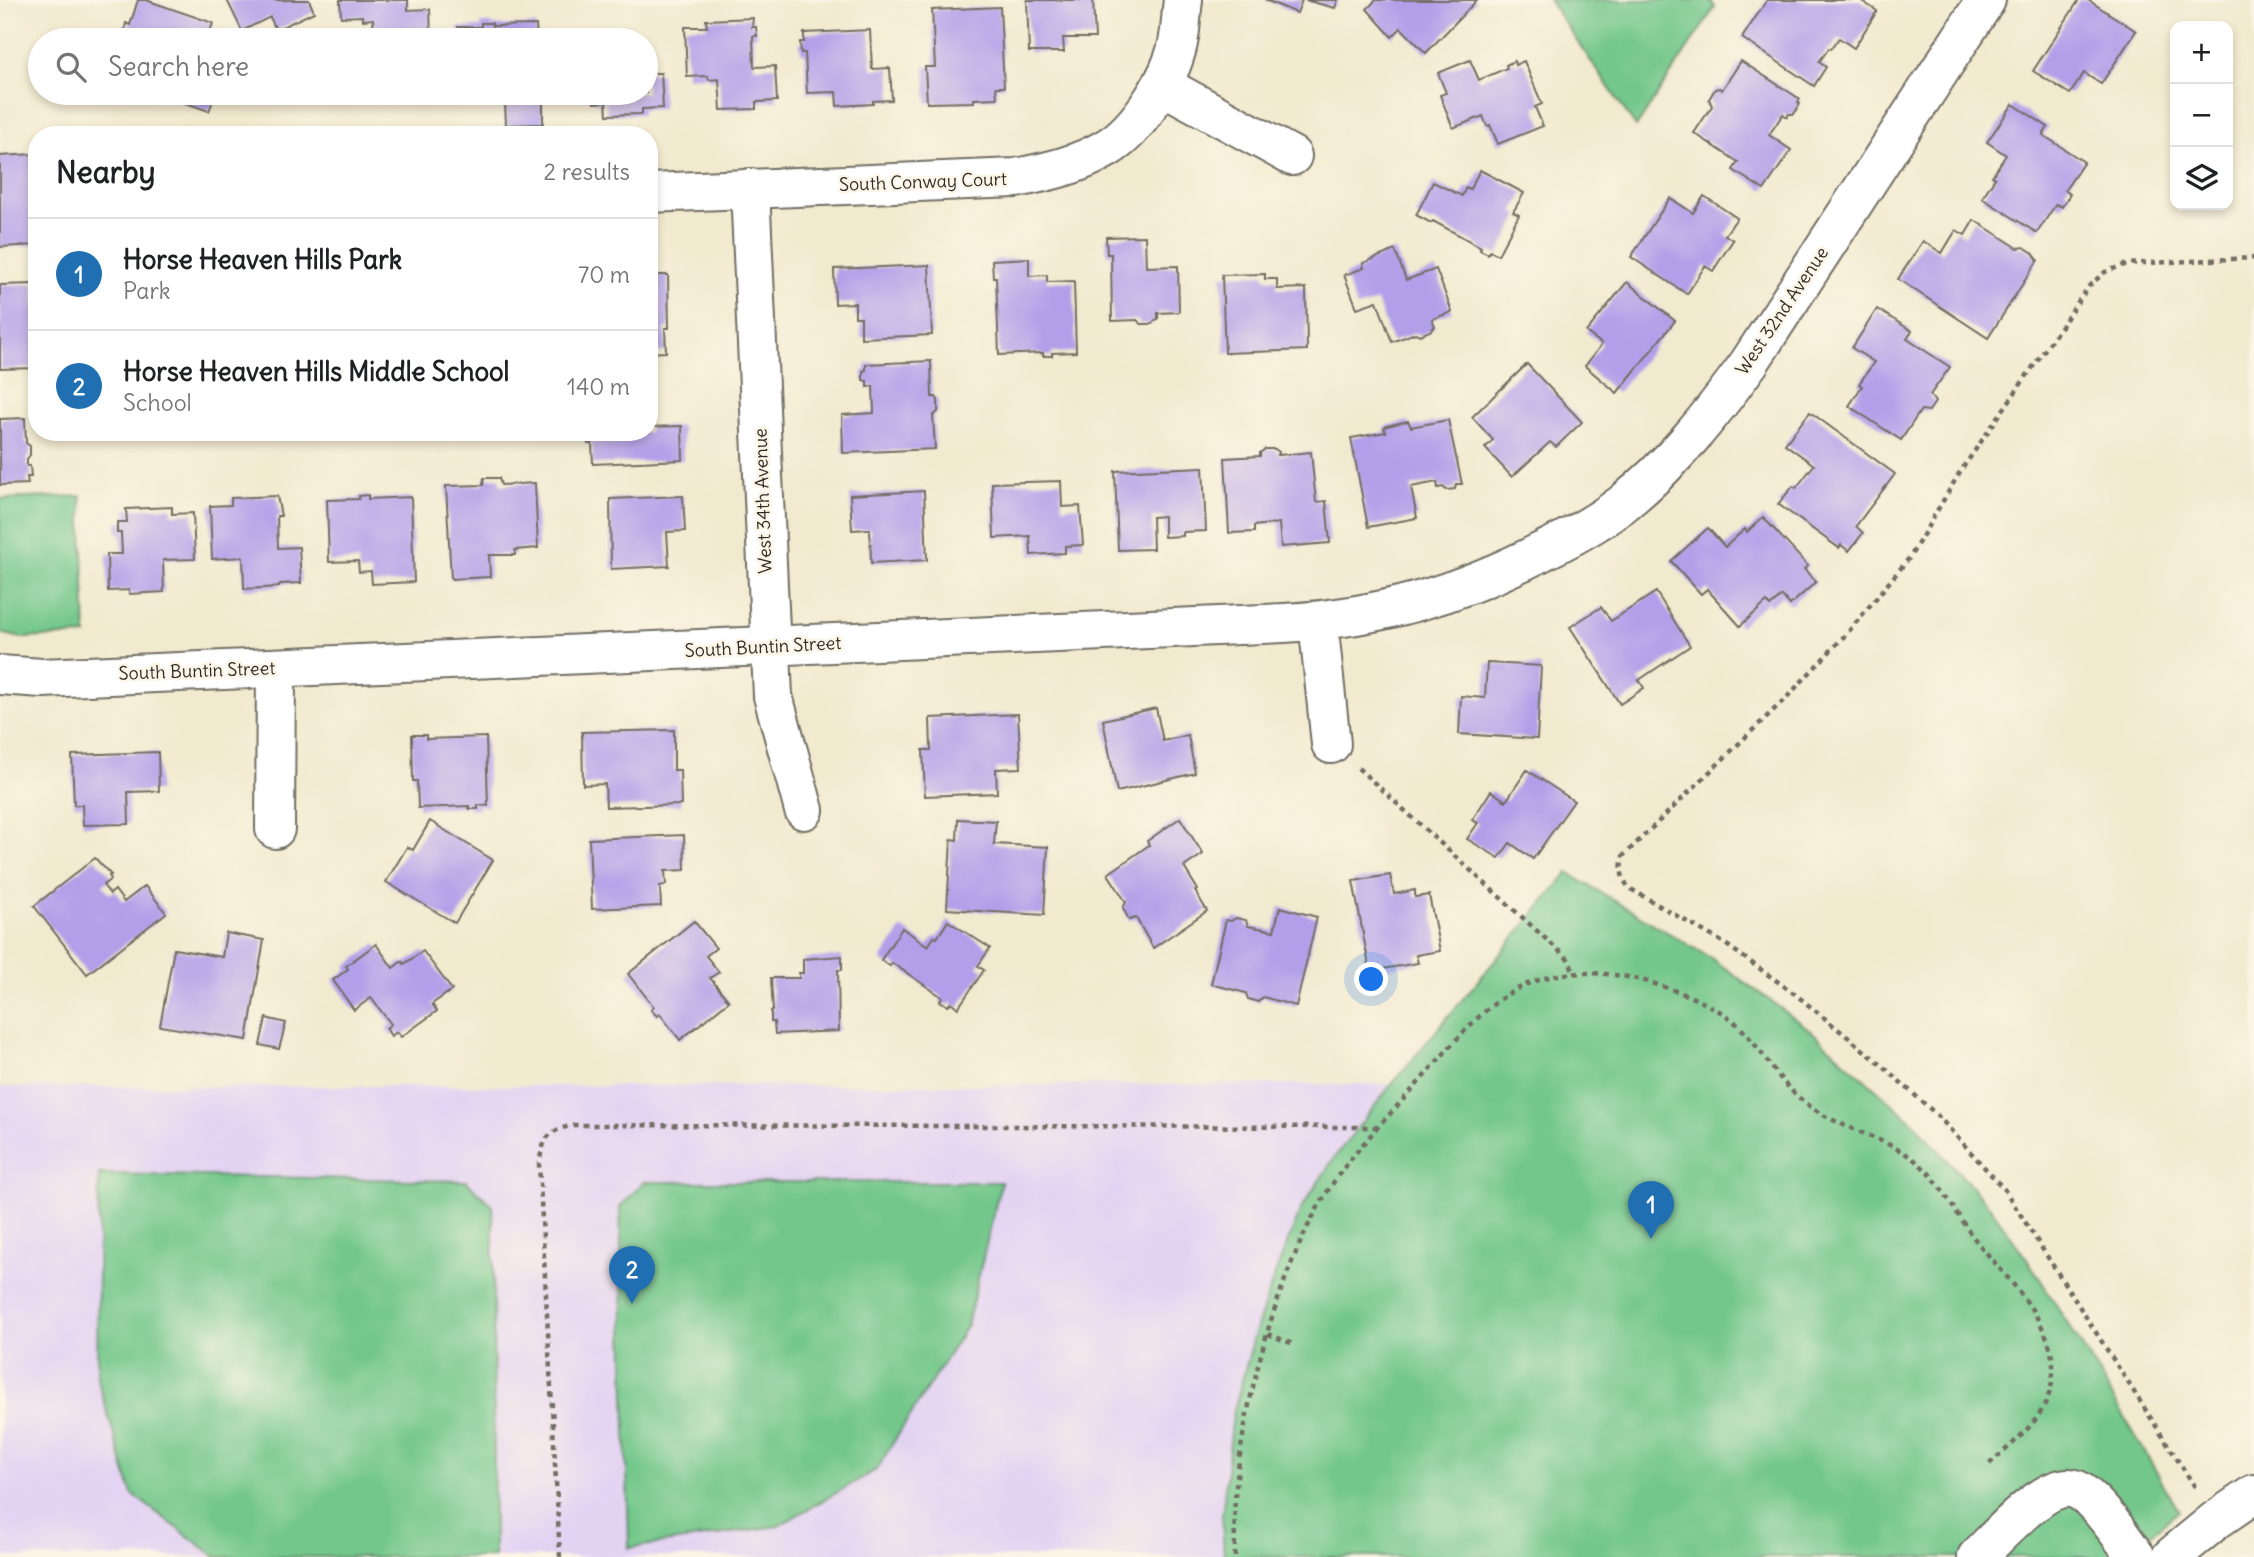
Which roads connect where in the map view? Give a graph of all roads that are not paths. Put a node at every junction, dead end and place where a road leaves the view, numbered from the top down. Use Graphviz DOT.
graph roads {
  1 [pos="1183,0"];
  2 [pos="1986,0"];
  3 [pos="1162,85"];
  4 [pos="1292,156"];
  5 [pos="750,188"];
  6 [pos="658,193"];
  7 [pos="1518,564"];
  8 [pos="1318,621"];
  9 [pos="769,646"];
  10 [pos="276,668"];
  11 [pos="0,675"];
  12 [pos="1331,744"];
  13 [pos="804,810"];
  14 [pos="275,829"];
  15 [pos="2254,1494"];
  16 [pos="1977,1557"];
  17 [pos="2136,1557"];
  18 [pos="2171,1557"];
  1 -- 3 [label="street, South Conway Court"];
  2 -- 7 [label="street, West 32nd Avenue"];
  3 -- 4 [label="street"];
  3 -- 5 [label="street, South Conway Court"];
  5 -- 6 [label="street, South Conway Court"];
  5 -- 9 [label="street, West 34th Avenue"];
  7 -- 8 [label="street, South Buntin Street"];
  8 -- 9 [label="street, South Buntin Street"];
  8 -- 12 [label="street"];
  9 -- 10 [label="street, South Buntin Street"];
  9 -- 13 [label="street, West 34th Avenue"];
  10 -- 11 [label="street, South Buntin Street"];
  10 -- 14 [label="street"];
  15 -- 18 [label="street"];
  16 -- 17 [label="street"];
}
